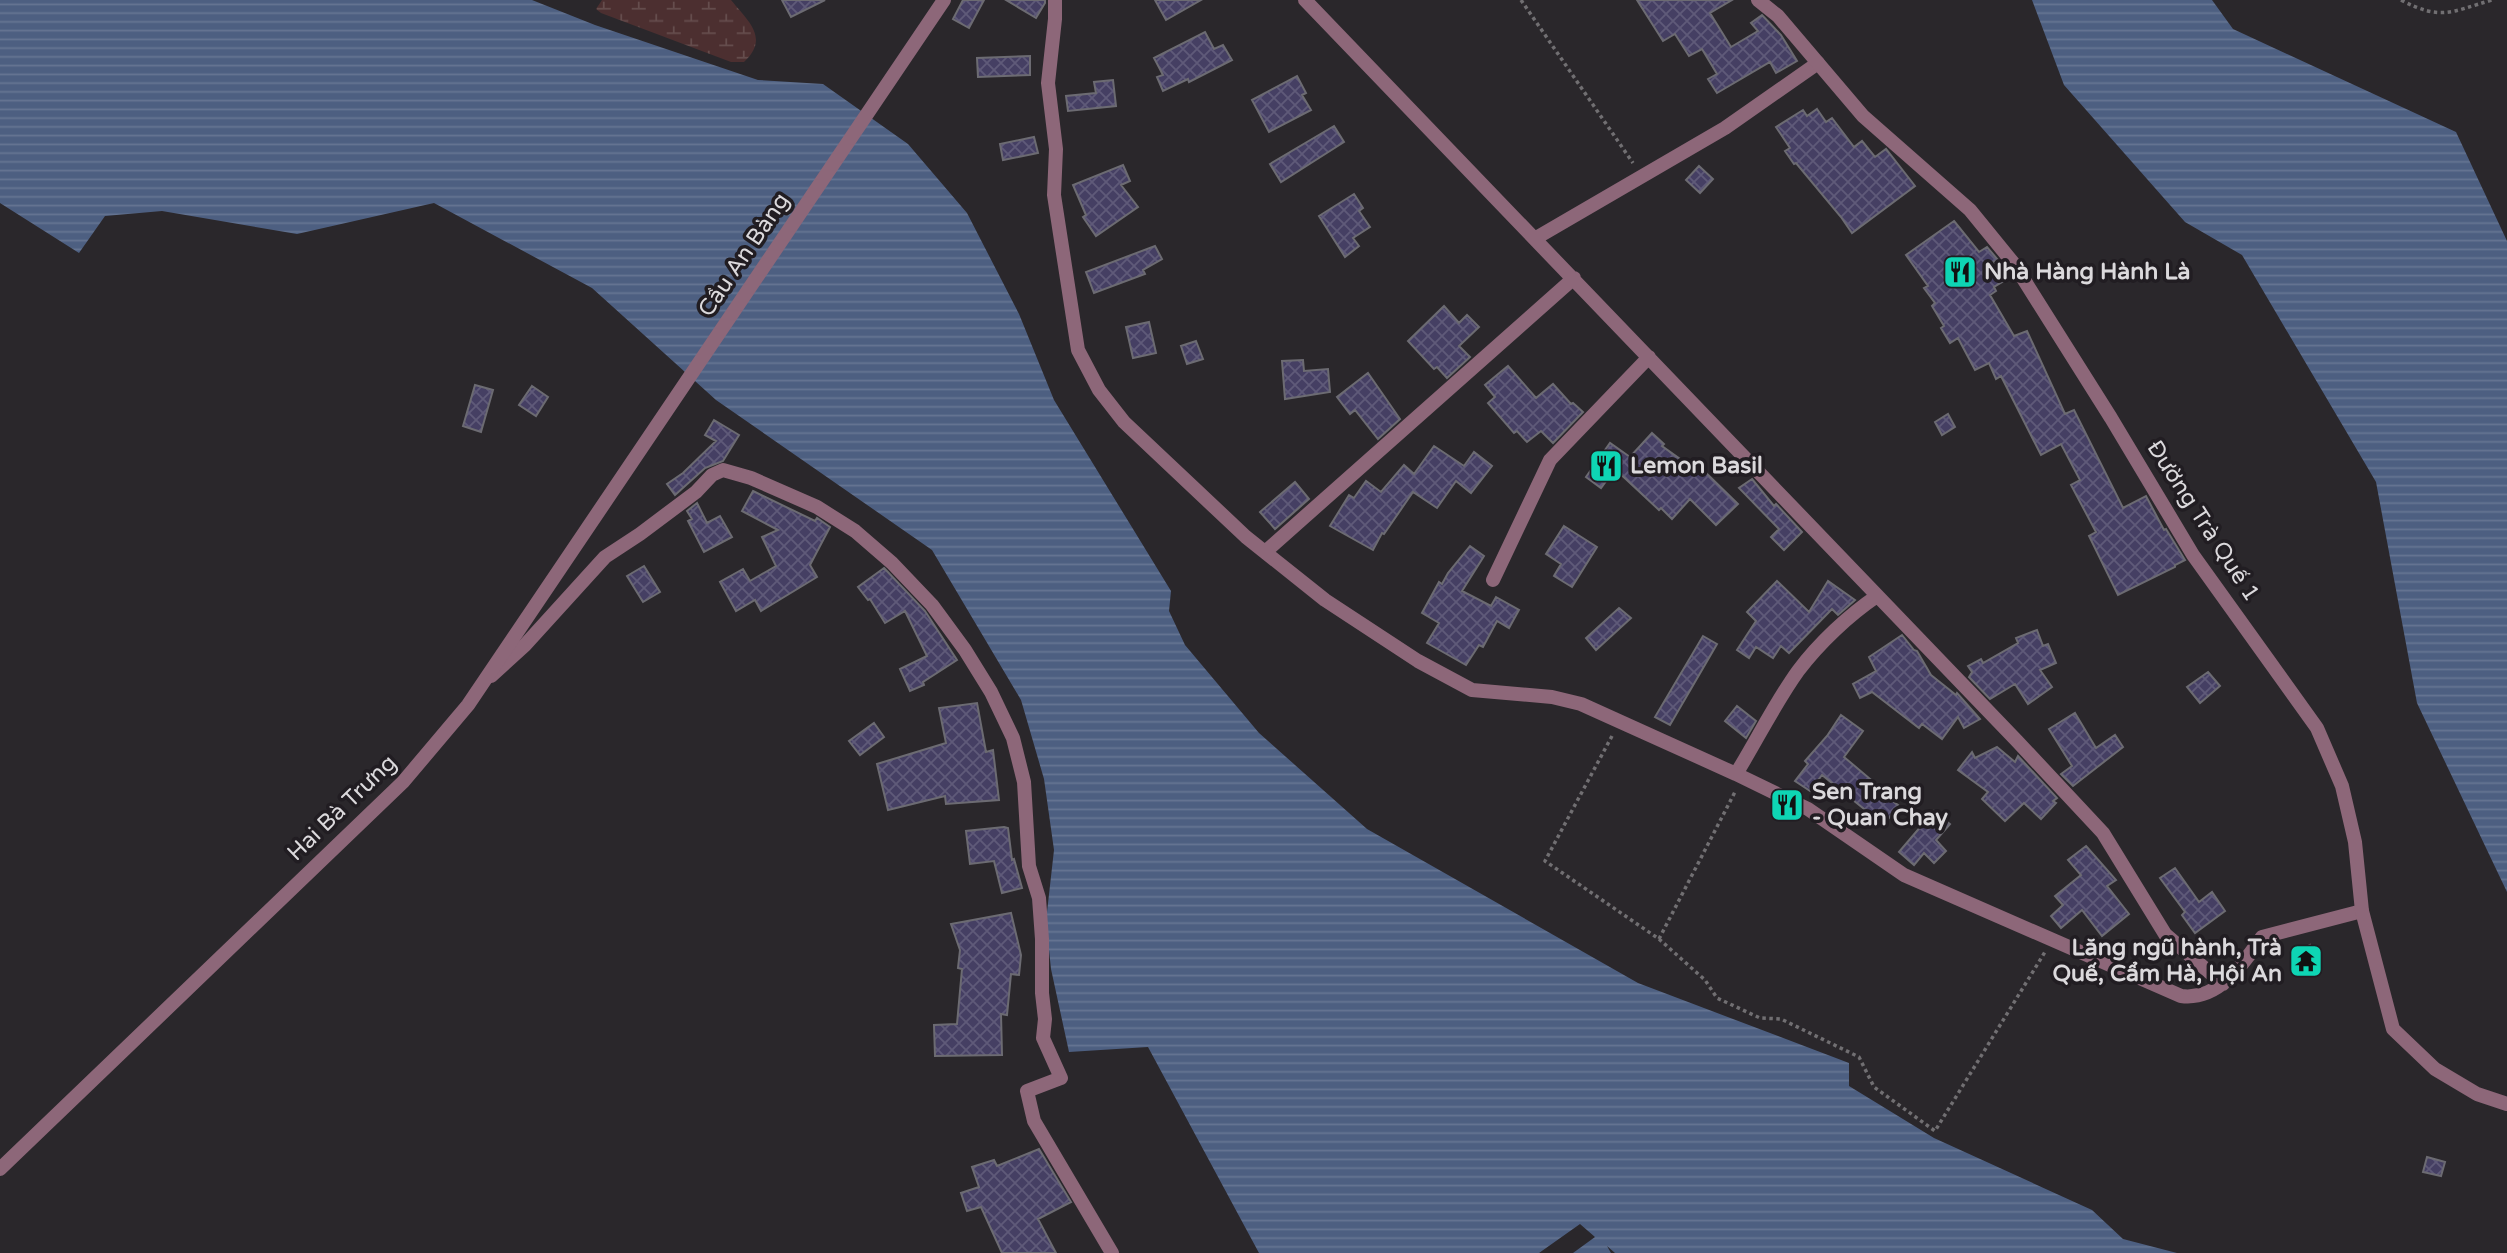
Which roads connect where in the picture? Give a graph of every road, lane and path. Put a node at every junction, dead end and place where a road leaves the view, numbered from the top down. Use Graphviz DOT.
graph roads {
  1 [pos="944,0"];
  2 [pos="1055,0"];
  3 [pos="1305,0"];
  4 [pos="1521,0"];
  5 [pos="1758,0"];
  6 [pos="2401,0"];
  7 [pos="2492,0"];
  8 [pos="1818,63"];
  9 [pos="1642,176"];
  10 [pos="1536,238"];
  11 [pos="1574,278"];
  12 [pos="1649,357"];
  13 [pos="656,429"];
  14 [pos="1265,552"];
  15 [pos="1493,580"];
  16 [pos="1877,596"];
  17 [pos="485,682"];
  18 [pos="1620,722"];
  19 [pos="1740,775"];
  20 [pos="2362,911"];
  21 [pos="1659,939"];
  22 [pos="2053,940"];
  23 [pos="2223,984"];
  24 [pos="2507,1104"];
  25 [pos="0,1169"];
  26 [pos="1112,1253"];
  1 -- 13 [label="street, Cầu An Bàng"];
  2 -- 14 [label="street"];
  3 -- 10 [label="street"];
  4 -- 9 [label="path"];
  5 -- 8 [label="street, Đường Trà Quế 1"];
  6 -- 7 [label="path"];
  8 -- 9 [label="street"];
  8 -- 20 [label="street, Đường Trà Quế 1"];
  9 -- 10 [label="street"];
  10 -- 11 [label="street"];
  11 -- 12 [label="street"];
  11 -- 14 [label="street"];
  12 -- 15 [label="street"];
  12 -- 16 [label="street"];
  13 -- 17 [label="street, Hai Bà Trưng"];
  14 -- 18 [label="street"];
  16 -- 19 [label="street"];
  16 -- 23 [label="street"];
  17 -- 25 [label="street, Hai Bà Trưng"];
  17 -- 26 [label="street"];
  18 -- 19 [label="street"];
  18 -- 21 [label="path"];
  19 -- 21 [label="path"];
  19 -- 22 [label="street"];
  20 -- 23 [label="street"];
  20 -- 24 [label="street, Đường Trà Quế 1"];
  21 -- 22 [label="path"];
  22 -- 23 [label="street"];
}
